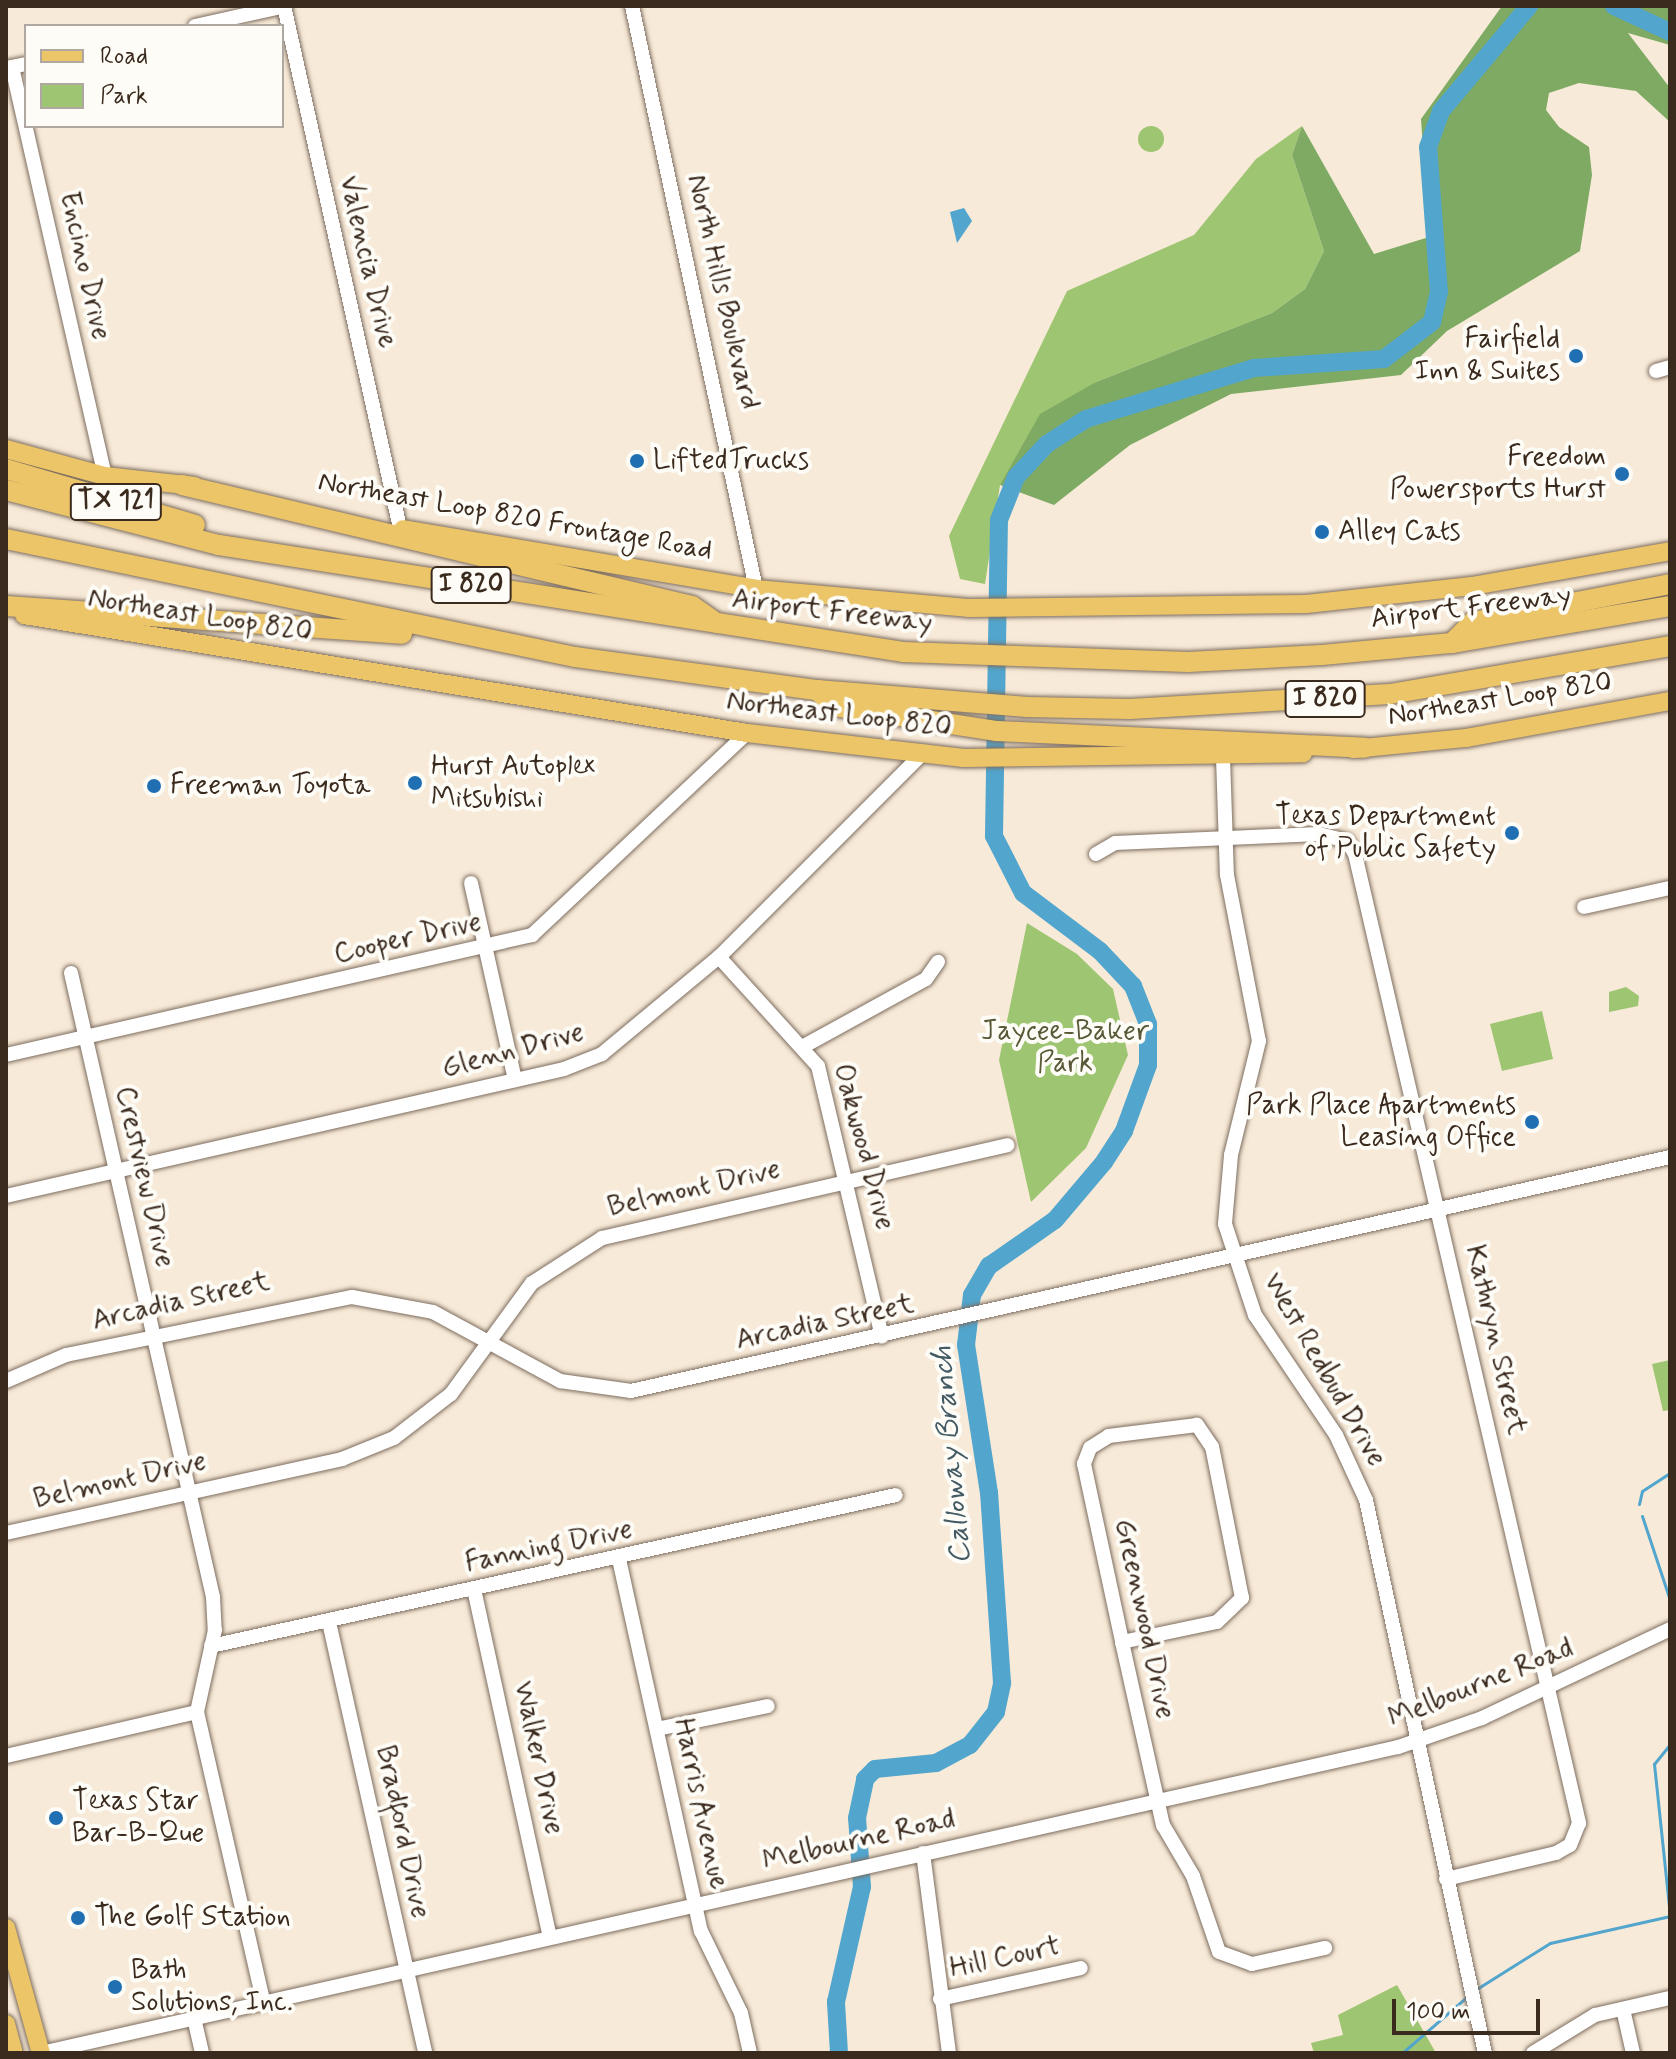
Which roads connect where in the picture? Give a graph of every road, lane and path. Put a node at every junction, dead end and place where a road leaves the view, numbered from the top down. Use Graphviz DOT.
graph roads {
  1 [pos="284,6"];
  2 [pos="632,6"];
  3 [pos="231,12"];
  4 [pos="200,24"];
  5 [pos="15,66"];
  6 [pos="24,107"];
  7 [pos="29,128"];
  8 [pos="6,449"];
  9 [pos="6,469"];
  10 [pos="105,476"];
  11 [pos="182,485"];
  12 [pos="6,490"];
  13 [pos="400,528"];
  14 [pos="6,539"];
  15 [pos="219,545"];
  16 [pos="6,550"];
  17 [pos="1670,551"];
  18 [pos="82,558"];
  19 [pos="1670,584"];
  20 [pos="756,589"];
  21 [pos="1670,606"];
  22 [pos="6,609"];
  23 [pos="723,627"];
  24 [pos="438,633"];
  25 [pos="1452,643"];
  26 [pos="1670,646"];
  27 [pos="817,690"];
  28 [pos="1670,702"];
  29 [pos="747,733"];
  30 [pos="1365,748"];
  31 [pos="924,752"];
  32 [pos="1223,757"];
  33 [pos="1225,838"];
  34 [pos="1096,854"];
  35 [pos="471,883"];
  36 [pos="1670,888"];
  37 [pos="1584,907"];
  38 [pos="487,947"];
  39 [pos="719,957"];
  40 [pos="938,962"];
  41 [pos="71,973"];
  42 [pos="86,1037"];
  43 [pos="804,1046"];
  44 [pos="6,1055"];
  45 [pos="515,1080"];
  46 [pos="1007,1145"];
  47 [pos="1670,1157"];
  48 [pos="116,1169"];
  49 [pos="848,1179"];
  50 [pos="6,1196"];
  51 [pos="1438,1213"];
  52 [pos="1234,1259"];
  53 [pos="154,1335"];
  54 [pos="882,1337"];
  55 [pos="486,1342"];
  56 [pos="6,1381"];
  57 [pos="189,1493"];
  58 [pos="896,1495"];
  59 [pos="6,1533"];
  60 [pos="619,1559"];
  61 [pos="474,1589"];
  62 [pos="329,1622"];
  63 [pos="1670,1629"];
  64 [pos="1122,1642"];
  65 [pos="211,1646"];
  66 [pos="1550,1688"];
  67 [pos="768,1706"];
  68 [pos="197,1712"];
  69 [pos="657,1729"];
  70 [pos="1415,1741"];
  71 [pos="6,1756"];
  72 [pos="1158,1801"];
  73 [pos="923,1853"];
  74 [pos="1446,1879"];
  75 [pos="695,1906"];
  76 [pos="6,1928"];
  77 [pos="550,1937"];
  78 [pos="1325,1948"];
  79 [pos="1081,1968"];
  80 [pos="406,1969"];
  81 [pos="1670,1998"];
  82 [pos="940,1999"];
  83 [pos="263,2001"];
  84 [pos="1623,2009"];
  85 [pos="194,2018"];
  86 [pos="6,2024"];
  87 [pos="14,2053"];
  88 [pos="41,2053"];
  89 [pos="202,2053"];
  90 [pos="425,2053"];
  91 [pos="750,2053"];
  92 [pos="949,2053"];
  93 [pos="1485,2053"];
  94 [pos="1533,2053"];
  95 [pos="1633,2053"];
  1 -- 3 [label="street"];
  1 -- 13 [label="street, Valencia Drive"];
  2 -- 20 [label="street, North Hills Boulevard"];
  3 -- 4 [label="street"];
  5 -- 6 [label="street, Encino Drive"];
  7 -- 10 [label="street, Encino Drive"];
  8 -- 10 [label="main road, Northeast Loop 820 Frontage Road"];
  9 -- 15 [label="highway, Airport Freeway / TX 121"];
  10 -- 11 [label="main road, Northeast Loop 820 Frontage Road"];
  11 -- 13 [label="main road, Northeast Loop 820 Frontage Road"];
  11 -- 23 [label="highway"];
  12 -- 15 [label="highway, I 820"];
  13 -- 20 [label="main road, Northeast Loop 820 Frontage Road"];
  14 -- 18 [label="highway, TX 121"];
  15 -- 23 [label="highway, Airport Freeway / I 820"];
  16 -- 18 [label="highway, I 820"];
  17 -- 20 [label="main road, Northeast Loop 820 Frontage Road"];
  18 -- 24 [label="highway, I 820"];
  19 -- 25 [label="highway"];
  21 -- 25 [label="highway, Airport Freeway / I 820"];
  22 -- 24 [label="highway"];
  22 -- 29 [label="main road, Northeast Loop 820"];
  23 -- 25 [label="highway, Airport Freeway / I 820"];
  24 -- 27 [label="highway, I 820"];
  26 -- 27 [label="highway, I 820"];
  27 -- 30 [label="highway"];
  28 -- 30 [label="main road, Northeast Loop 820"];
  29 -- 31 [label="main road, Northeast Loop 820"];
  29 -- 38 [label="street, Cooper Drive"];
  30 -- 32 [label="main road, Northeast Loop 820"];
  31 -- 32 [label="main road, Northeast Loop 820"];
  31 -- 39 [label="street, Glenn Drive"];
  32 -- 33 [label="street, West Redbud Drive"];
  33 -- 34 [label="street, Kathryn Street"];
  33 -- 51 [label="street, Kathryn Street"];
  33 -- 52 [label="street, West Redbud Drive"];
  35 -- 38 [label="street"];
  36 -- 37 [label="street"];
  38 -- 42 [label="street, Cooper Drive"];
  38 -- 45 [label="street"];
  39 -- 43 [label="street, Oakwood Drive"];
  39 -- 45 [label="street, Glenn Drive"];
  40 -- 43 [label="street"];
  41 -- 42 [label="street, Crestview Drive"];
  42 -- 44 [label="street, Cooper Drive"];
  42 -- 48 [label="street, Crestview Drive"];
  43 -- 49 [label="street, Oakwood Drive"];
  45 -- 48 [label="street, Glenn Drive"];
  46 -- 49 [label="street, Belmont Drive"];
  47 -- 51 [label="street, Arcadia Street"];
  48 -- 50 [label="street, Glenn Drive"];
  48 -- 53 [label="street, Crestview Drive"];
  49 -- 54 [label="street, Oakwood Drive"];
  49 -- 55 [label="street, Belmont Drive"];
  51 -- 52 [label="street, Arcadia Street"];
  51 -- 66 [label="street, Kathryn Street"];
  52 -- 54 [label="street, Arcadia Street"];
  52 -- 70 [label="street, West Redbud Drive"];
  53 -- 55 [label="street, Arcadia Street"];
  53 -- 56 [label="street, Arcadia Street"];
  53 -- 57 [label="street, Crestview Drive"];
  54 -- 55 [label="street, Arcadia Street"];
  55 -- 57 [label="street, Belmont Drive"];
  57 -- 59 [label="street, Belmont Drive"];
  57 -- 65 [label="street, Crestview Drive"];
  58 -- 60 [label="street, Fanning Drive"];
  60 -- 61 [label="street, Fanning Drive"];
  60 -- 69 [label="street, Harris Avenue"];
  61 -- 62 [label="street, Fanning Drive"];
  61 -- 77 [label="street, Walker Drive"];
  62 -- 65 [label="street, Fanning Drive"];
  62 -- 80 [label="street, Bradford Drive"];
  63 -- 66 [label="street, Melbourne Road"];
  64 -- 64 [label="street, Greenwood Drive"];
  64 -- 72 [label="street, Greenwood Drive"];
  65 -- 68 [label="street, Crestview Drive"];
  66 -- 70 [label="street, Melbourne Road"];
  66 -- 74 [label="street, Kathryn Street"];
  67 -- 69 [label="street"];
  68 -- 71 [label="street"];
  68 -- 83 [label="street, Crestview Drive"];
  69 -- 75 [label="street, Harris Avenue"];
  70 -- 72 [label="street, Melbourne Road"];
  70 -- 74 [label="street, West Redbud Drive"];
  72 -- 73 [label="street, Melbourne Road"];
  72 -- 78 [label="street, Greenwood Drive"];
  73 -- 75 [label="street, Melbourne Road"];
  73 -- 82 [label="street"];
  74 -- 93 [label="street, West Redbud Drive"];
  75 -- 77 [label="street, Melbourne Road"];
  75 -- 91 [label="street, Harris Avenue"];
  76 -- 88 [label="main road"];
  77 -- 80 [label="street, Melbourne Road"];
  79 -- 82 [label="street, Hill Court"];
  80 -- 83 [label="street, Melbourne Road"];
  80 -- 90 [label="street, Bradford Drive"];
  81 -- 84 [label="street"];
  82 -- 92 [label="street"];
  83 -- 85 [label="street, Melbourne Road"];
  84 -- 94 [label="street"];
  84 -- 95 [label="street"];
  85 -- 88 [label="street, Melbourne Road"];
  85 -- 89 [label="street"];
  86 -- 87 [label="main road"];
}
